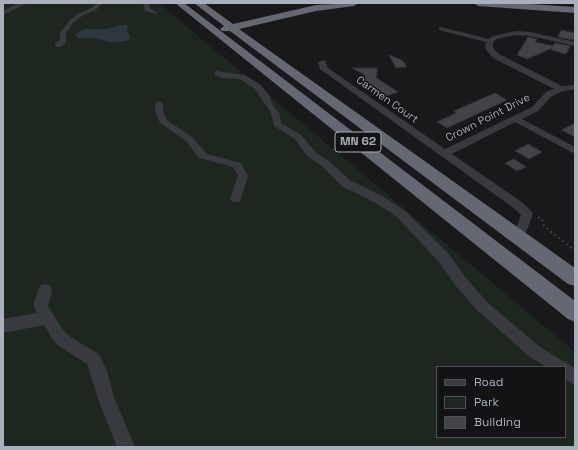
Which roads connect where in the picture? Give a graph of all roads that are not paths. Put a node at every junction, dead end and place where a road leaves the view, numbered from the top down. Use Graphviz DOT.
graph roads {
  1 [pos="98,3"];
  2 [pos="146,3"];
  3 [pos="179,3"];
  4 [pos="198,3"];
  5 [pos="299,3"];
  6 [pos="354,3"];
  7 [pos="478,3"];
  8 [pos="508,3"];
  9 [pos="545,3"];
  10 [pos="22,4"];
  11 [pos="575,5"];
  12 [pos="575,10"];
  13 [pos="3,13"];
  14 [pos="19,13"];
  15 [pos="155,13"];
  16 [pos="230,26"];
  17 [pos="441,29"];
  18 [pos="214,30"];
  19 [pos="490,41"];
  20 [pos="575,44"];
  21 [pos="58,45"];
  22 [pos="322,62"];
  23 [pos="218,73"];
  24 [pos="575,87"];
  25 [pos="561,88"];
  26 [pos="301,99"];
  27 [pos="159,104"];
  28 [pos="516,119"];
  29 [pos="355,139"];
  30 [pos="575,151"];
  31 [pos="443,154"];
  32 [pos="455,190"];
  33 [pos="236,199"];
  34 [pos="519,237"];
  35 [pos="575,278"];
  36 [pos="45,290"];
  37 [pos="575,313"];
  38 [pos="47,318"];
  39 [pos="3,326"];
  40 [pos="558,366"];
  41 [pos="566,371"];
  42 [pos="575,377"];
  43 [pos="126,447"];
  1 -- 21 [label="street"];
  2 -- 15 [label="street"];
  3 -- 18 [label="highway, MN 62"];
  4 -- 16 [label="highway, MN 62"];
  5 -- 16 [label="highway"];
  6 -- 16 [label="highway"];
  7 -- 12 [label="highway"];
  8 -- 12 [label="highway"];
  9 -- 11 [label="highway"];
  10 -- 13 [label="street"];
  10 -- 14 [label="street"];
  16 -- 18 [label="highway"];
  16 -- 32 [label="highway, MN 62"];
  17 -- 19 [label="street"];
  18 -- 26 [label="highway, MN 62"];
  19 -- 20 [label="street"];
  19 -- 25 [label="street, Crown Point Drive"];
  22 -- 31 [label="street, Carmen Court"];
  23 -- 40 [label="street"];
  24 -- 25 [label="street, Crown Point Drive"];
  25 -- 28 [label="street, Crown Point Drive"];
  26 -- 29 [label="highway, MN 62"];
  26 -- 32 [label="highway"];
  27 -- 33 [label="street"];
  28 -- 30 [label="street"];
  28 -- 31 [label="street, Crown Point Drive"];
  29 -- 34 [label="highway"];
  29 -- 37 [label="highway, MN 62"];
  31 -- 34 [label="street, Carmen Court"];
  32 -- 34 [label="highway, MN 62"];
  34 -- 35 [label="highway, MN 62"];
  36 -- 38 [label="street"];
  38 -- 39 [label="street"];
  38 -- 43 [label="street"];
  41 -- 42 [label="street"];
}
